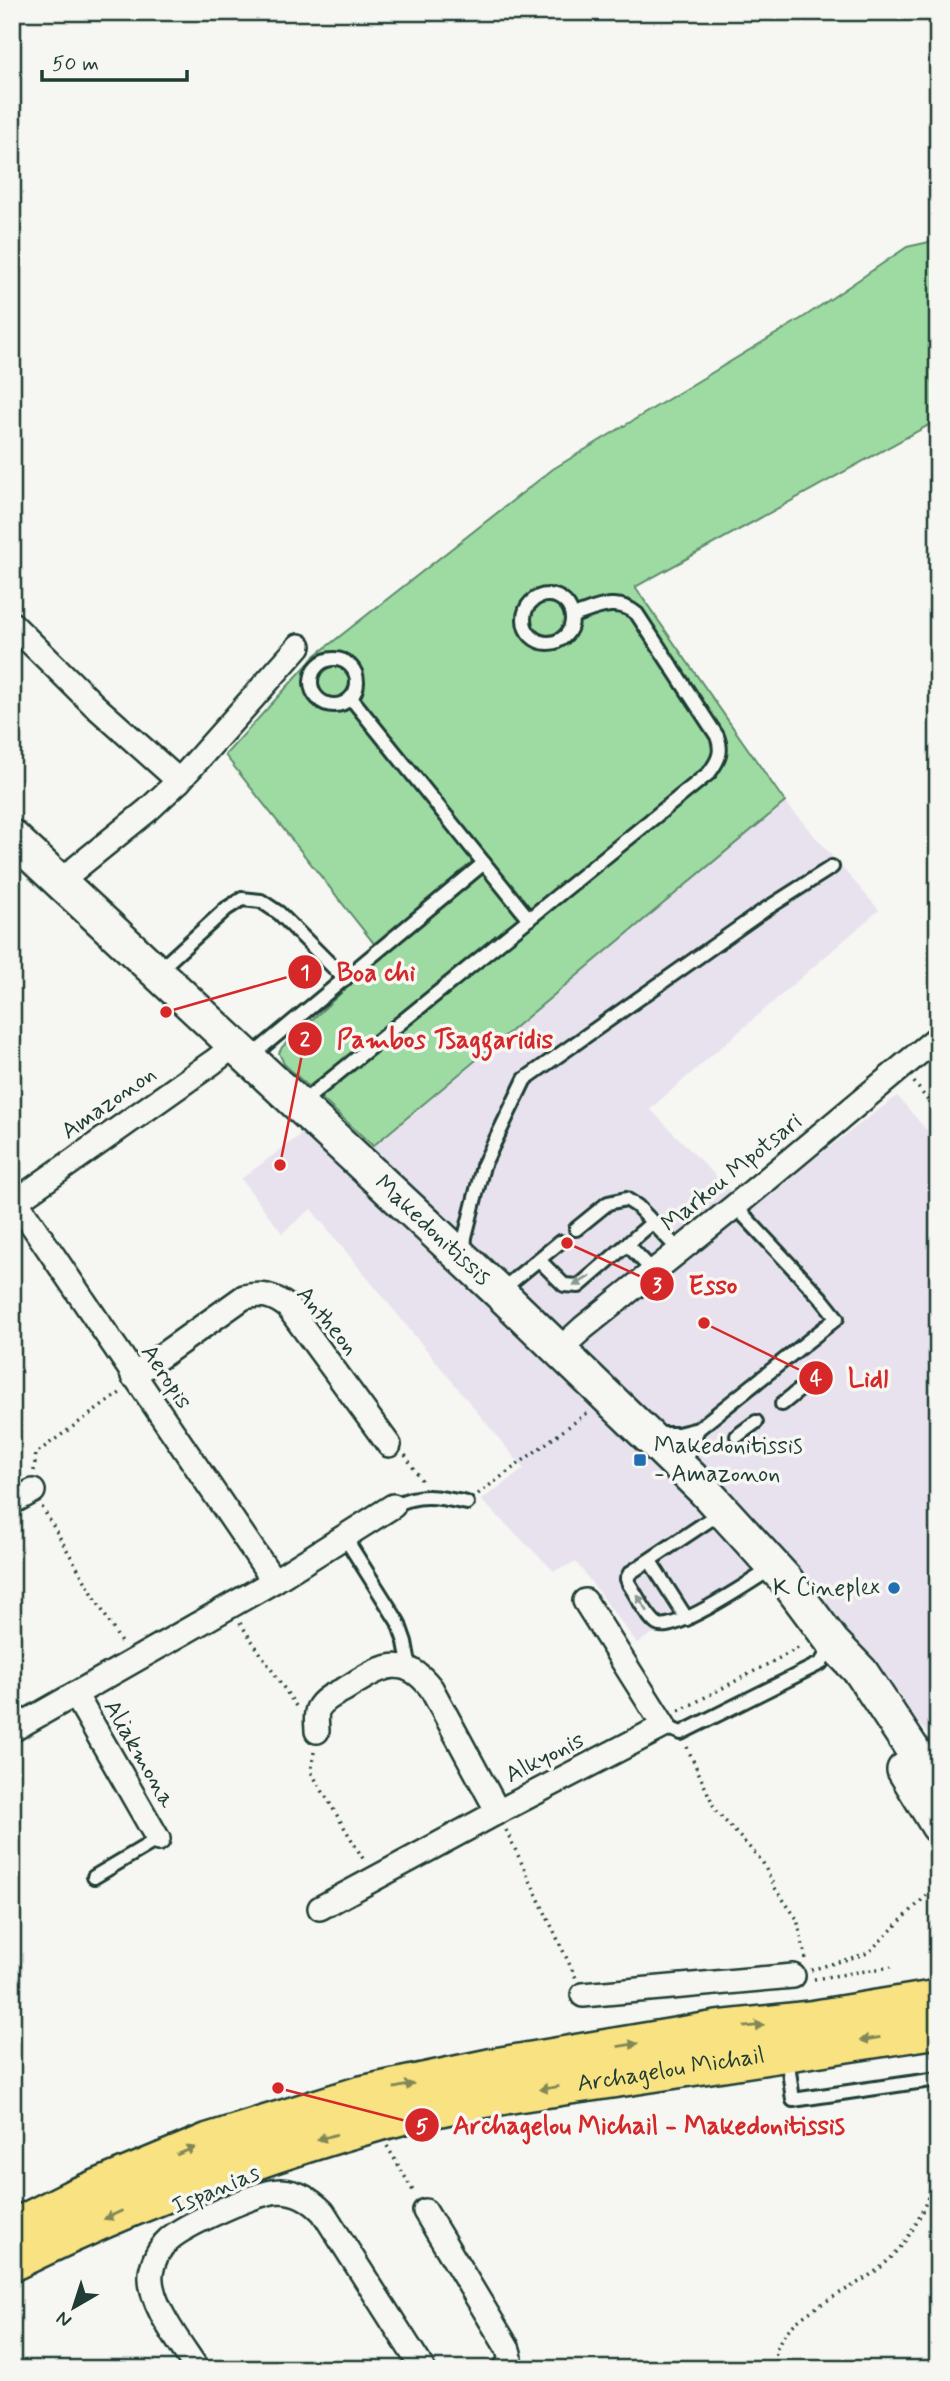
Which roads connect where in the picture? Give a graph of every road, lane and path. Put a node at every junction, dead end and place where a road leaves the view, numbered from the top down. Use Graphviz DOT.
graph roads {
  1 [pos="573,616"];
  2 [pos="12,624"];
  3 [pos="299,646"];
  4 [pos="351,698"];
  5 [pos="178,781"];
  6 [pos="12,837"];
  7 [pos="485,863"];
  8 [pos="832,867"];
  9 [pos="59,882"];
  10 [pos="529,919"];
  11 [pos="157,972"];
  12 [pos="345,978"];
  13 [pos="938,1037"];
  14 [pos="242,1052"];
  15 [pos="902,1066"];
  16 [pos="299,1105"];
  17 [pos="938,1114"];
  18 [pos="14,1202"];
  19 [pos="735,1206"];
  20 [pos="653,1222"];
  21 [pos="576,1228"];
  22 [pos="560,1242"];
  23 [pos="628,1245"];
  24 [pos="679,1250"];
  25 [pos="464,1260"];
  26 [pos="539,1260"];
  27 [pos="653,1271"];
  28 [pos="499,1292"];
  29 [pos="559,1350"];
  30 [pos="135,1378"];
  31 [pos="803,1387"];
  32 [pos="609,1398"];
  33 [pos="782,1404"];
  34 [pos="756,1422"];
  35 [pos="698,1429"];
  36 [pos="648,1434"];
  37 [pos="737,1436"];
  38 [pos="389,1445"];
  39 [pos="685,1470"];
  40 [pos="33,1491"];
  41 [pos="422,1496"];
  42 [pos="12,1502"];
  43 [pos="467,1503"];
  44 [pos="393,1506"];
  45 [pos="723,1510"];
  46 [pos="344,1536"];
  47 [pos="650,1561"];
  48 [pos="774,1566"];
  49 [pos="274,1581"];
  50 [pos="585,1601"];
  51 [pos="229,1607"];
  52 [pos="687,1619"];
  53 [pos="820,1643"];
  54 [pos="132,1662"];
  55 [pos="410,1669"];
  56 [pos="75,1694"];
  57 [pos="664,1726"];
  58 [pos="12,1730"];
  59 [pos="317,1731"];
  60 [pos="938,1788"];
  61 [pos="498,1812"];
  62 [pos="938,1826"];
  63 [pos="158,1839"];
  64 [pos="94,1877"];
  65 [pos="374,1879"];
  66 [pos="938,1884"];
  67 [pos="320,1908"];
  68 [pos="891,1967"];
  69 [pos="803,1976"];
  70 [pos="583,1995"];
  71 [pos="938,1999"];
  72 [pos="938,2029"];
  73 [pos="786,2052"];
  74 [pos="938,2079"];
  75 [pos="374,2123"];
  76 [pos="938,2166"];
  77 [pos="425,2211"];
  78 [pos="12,2229"];
  79 [pos="12,2262"];
  80 [pos="197,2369"];
  81 [pos="423,2369"];
  82 [pos="504,2369"];
  83 [pos="776,2369"];
  1 -- 1 [label="lane"];
  1 -- 10 [label="lane"];
  2 -- 5 [label="street"];
  3 -- 5 [label="street"];
  4 -- 7 [label="lane"];
  5 -- 9 [label="street"];
  6 -- 9 [label="main road, Makedonitissis"];
  7 -- 10 [label="lane"];
  7 -- 12 [label="lane"];
  8 -- 25 [label="lane"];
  9 -- 11 [label="main road, Makedonitissis"];
  10 -- 16 [label="lane"];
  11 -- 12 [label="lane"];
  11 -- 14 [label="main road, Makedonitissis"];
  12 -- 14 [label="lane"];
  13 -- 15 [label="street, Markou Mpotsari"];
  14 -- 16 [label="main road, Makedonitissis"];
  14 -- 18 [label="street, Amazonon"];
  15 -- 17 [label="path"];
  15 -- 19 [label="street, Markou Mpotsari"];
  16 -- 25 [label="main road, Makedonitissis"];
  18 -- 30 [label="street, Aeropis"];
  19 -- 24 [label="street, Markou Mpotsari"];
  19 -- 35 [label="lane"];
  20 -- 21 [label="lane"];
  20 -- 23 [label="lane"];
  20 -- 24 [label="lane"];
  22 -- 26 [label="lane"];
  23 -- 26 [label="lane, one-way"];
  23 -- 27 [label="lane"];
  24 -- 27 [label="street, Markou Mpotsari"];
  25 -- 28 [label="main road, Makedonitissis"];
  26 -- 28 [label="lane"];
  27 -- 29 [label="street, Markou Mpotsari"];
  28 -- 29 [label="main road, Makedonitissis"];
  29 -- 32 [label="main road, Makedonitissis"];
  30 -- 38 [label="street, Antheon"];
  30 -- 40 [label="path"];
  30 -- 49 [label="street, Aeropis"];
  31 -- 33 [label="lane"];
  32 -- 36 [label="main road, Makedonitissis"];
  32 -- 43 [label="path"];
  34 -- 37 [label="lane"];
  35 -- 36 [label="lane"];
  35 -- 39 [label="lane"];
  36 -- 39 [label="main road, Makedonitissis"];
  38 -- 41 [label="path"];
  39 -- 45 [label="main road, Makedonitissis"];
  40 -- 42 [label="street"];
  40 -- 54 [label="path"];
  41 -- 43 [label="lane"];
  41 -- 44 [label="lane"];
  44 -- 46 [label="street"];
  45 -- 47 [label="lane"];
  45 -- 48 [label="main road, Makedonitissis"];
  46 -- 49 [label="street"];
  46 -- 55 [label="lane"];
  47 -- 52 [label="lane"];
  52 -- 47 [label="lane, one-way"];
  48 -- 52 [label="lane"];
  48 -- 53 [label="main road, Makedonitissis"];
  49 -- 51 [label="street"];
  50 -- 57 [label="street"];
  51 -- 54 [label="street"];
  51 -- 59 [label="path"];
  53 -- 57 [label="path"];
  53 -- 57 [label="lane"];
  53 -- 60 [label="main road, Makedonitissis"];
  53 -- 62 [label="main road, Makedonitissis"];
  54 -- 56 [label="street"];
  55 -- 59 [label="street"];
  55 -- 61 [label="street"];
  56 -- 58 [label="street"];
  56 -- 63 [label="street, Aliakmona"];
  57 -- 61 [label="street, Alkyonis"];
  57 -- 69 [label="path"];
  59 -- 65 [label="path"];
  61 -- 65 [label="street, Alkyonis"];
  61 -- 70 [label="path"];
  63 -- 64 [label="lane"];
  65 -- 67 [label="street, Alkyonis"];
  66 -- 69 [label="path"];
  68 -- 69 [label="path"];
  69 -- 70 [label="street"];
  78 -- 71 [label="main road, Archagelou Michail, one-way"];
  72 -- 73 [label="main road, Archagelou Michail, one-way"];
  73 -- 74 [label="lane"];
  73 -- 75 [label="main road, Archagelou Michail, one-way"];
  75 -- 77 [label="path"];
  75 -- 79 [label="main road, Archagelou Michail, one-way"];
  76 -- 83 [label="path"];
  77 -- 82 [label="street"];
  80 -- 81 [label="street, Ispanias"];
}
